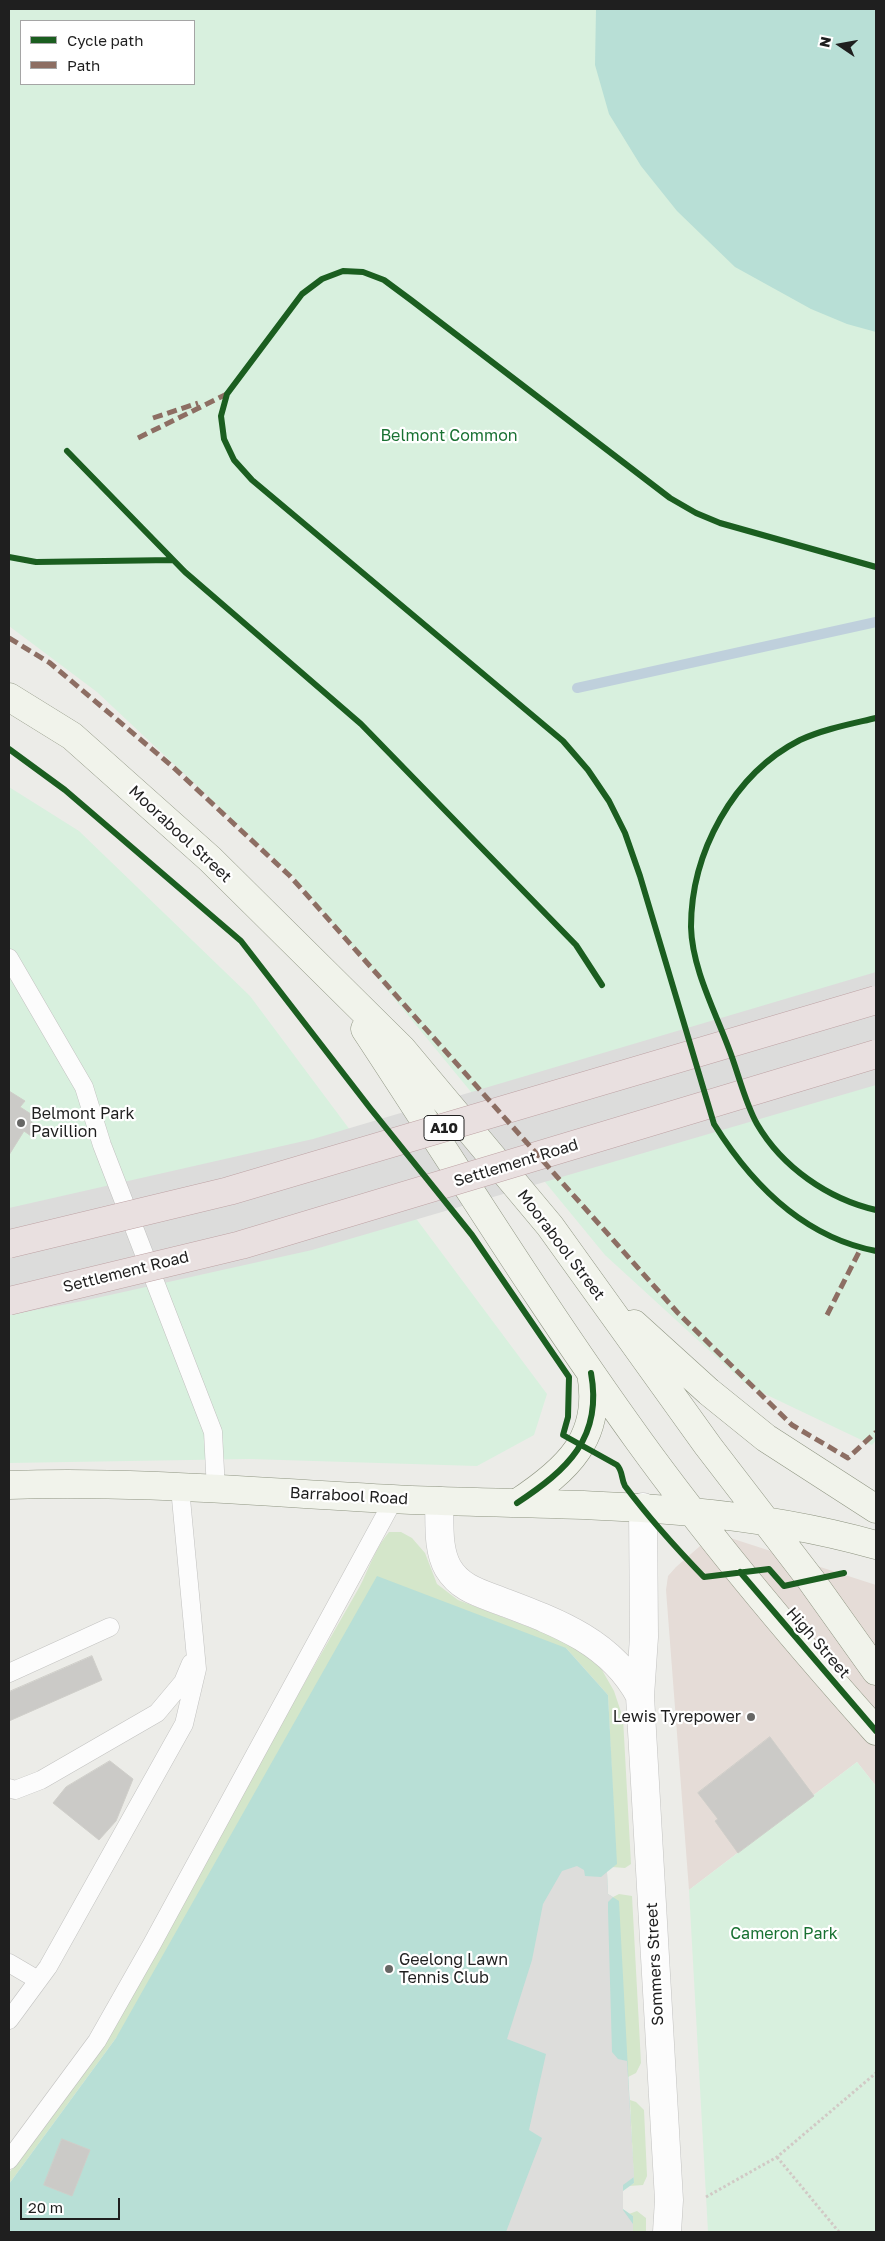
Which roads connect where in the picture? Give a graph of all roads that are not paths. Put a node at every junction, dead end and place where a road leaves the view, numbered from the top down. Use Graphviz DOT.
graph roads {
  1 [pos="9,697"];
  2 [pos="9,958"];
  3 [pos="339,988"];
  4 [pos="876,1000"];
  5 [pos="876,1054"];
  6 [pos="9,1244"];
  7 [pos="590,1284"];
  8 [pos="9,1301"];
  9 [pos="591,1373"];
  10 [pos="9,1485"];
  11 [pos="180,1488"];
  12 [pos="216,1490"];
  13 [pos="394,1499"];
  14 [pos="438,1501"];
  15 [pos="517,1503"];
  16 [pos="643,1507"];
  17 [pos="876,1509"];
  18 [pos="690,1510"];
  19 [pos="764,1519"];
  20 [pos="876,1544"];
  21 [pos="110,1627"];
  22 [pos="195,1654"];
  23 [pos="876,1672"];
  24 [pos="9,1673"];
  25 [pos="640,1696"];
  26 [pos="876,1731"];
  27 [pos="11,1791"];
  28 [pos="9,1963"];
  29 [pos="38,1980"];
  30 [pos="9,2020"];
  31 [pos="9,2160"];
  32 [pos="667,2232"];
  1 -- 3 [label="street, Moorabool Street"];
  2 -- 12 [label="lane"];
  3 -- 7 [label="street, Moorabool Street"];
  3 -- 9 [label="street, Moorabool Street"];
  4 -- 6 [label="highway, A10, bridge"];
  5 -- 8 [label="highway, Settlement Road, bridge"];
  7 -- 17 [label="street"];
  7 -- 19 [label="street, Moorabool Street"];
  9 -- 15 [label="street"];
  9 -- 18 [label="street, Moorabool Street"];
  10 -- 11 [label="street, Barrabool Road"];
  11 -- 12 [label="street, Barrabool Road"];
  11 -- 22 [label="lane"];
  12 -- 13 [label="street, Barrabool Road"];
  13 -- 14 [label="street, Barrabool Road"];
  13 -- 31 [label="lane"];
  14 -- 15 [label="street, Barrabool Road"];
  14 -- 25 [label="street"];
  15 -- 16 [label="street, Barrabool Road"];
  16 -- 18 [label="street, Barrabool Road"];
  16 -- 25 [label="street, Sommers Street"];
  18 -- 19 [label="street, Barrabool Road"];
  18 -- 26 [label="street, High Street"];
  19 -- 20 [label="street, Barrabool Road"];
  19 -- 23 [label="street, High Street"];
  21 -- 24 [label="lane"];
  22 -- 27 [label="lane"];
  22 -- 29 [label="lane"];
  25 -- 32 [label="street, Sommers Street"];
  28 -- 29 [label="lane"];
  29 -- 30 [label="lane"];
}
